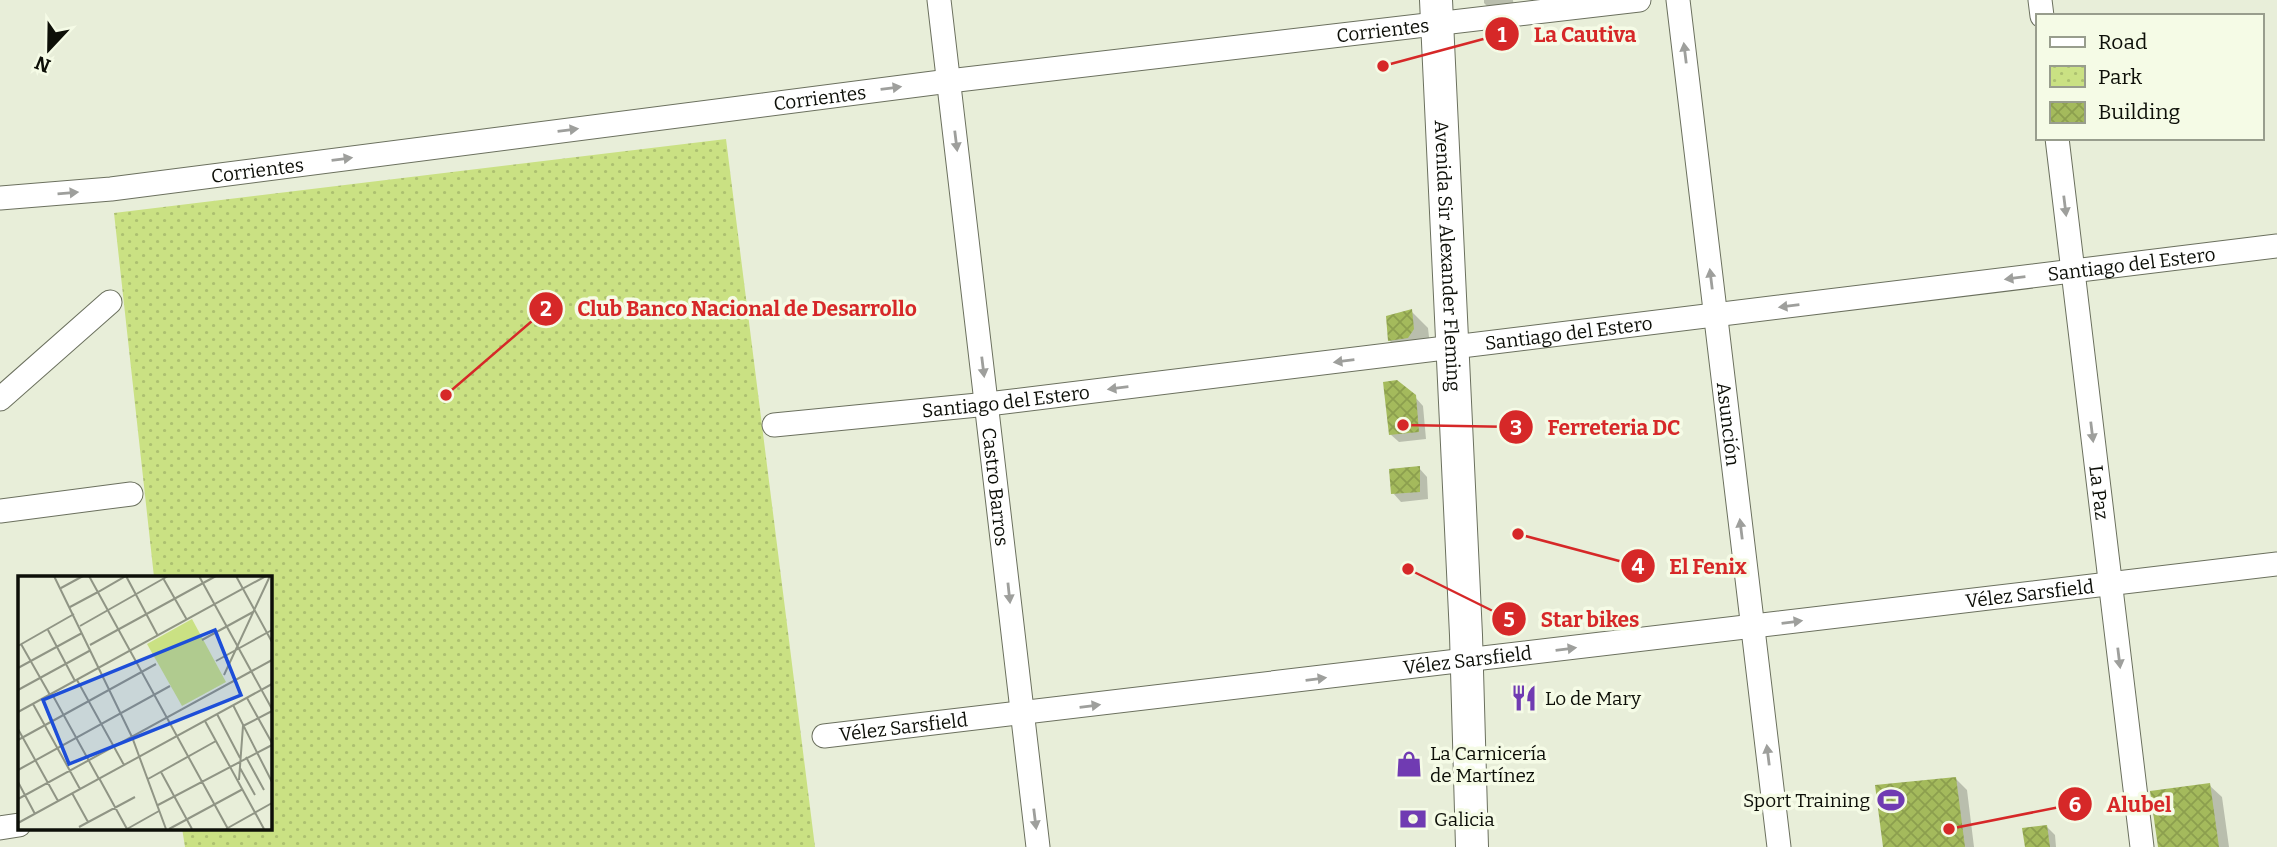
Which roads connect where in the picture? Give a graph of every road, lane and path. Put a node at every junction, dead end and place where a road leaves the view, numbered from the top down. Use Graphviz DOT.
graph roads {
  1 [pos="939,0"];
  2 [pos="1639,0"];
  3 [pos="1678,0"];
  4 [pos="1437,12"];
  5 [pos="949,81"];
  6 [pos="2057,140"];
  7 [pos="0,198"];
  8 [pos="2277,246"];
  9 [pos="2073,271"];
  10 [pos="110,302"];
  11 [pos="1716,315"];
  12 [pos="1452,348"];
  13 [pos="0,399"];
  14 [pos="988,404"];
  15 [pos="775,425"];
  16 [pos="131,494"];
  17 [pos="0,511"];
  18 [pos="2277,565"];
  19 [pos="2110,584"];
  20 [pos="1753,627"];
  21 [pos="1466,661"];
  22 [pos="1022,714"];
  23 [pos="824,736"];
  24 [pos="18,825"];
  25 [pos="0,828"];
  26 [pos="1038,847"];
  27 [pos="1472,847"];
  28 [pos="1779,847"];
  29 [pos="2142,847"];
  1 -- 5 [label="street, Castro Barros"];
  2 -- 4 [label="street, Corrientes"];
  11 -- 3 [label="street, Asunción, one-way"];
  4 -- 5 [label="street, Corrientes"];
  4 -- 12 [label="main road, Avenida Sir Alexander Fleming"];
  7 -- 5 [label="street, Corrientes, one-way"];
  5 -- 14 [label="street, Castro Barros, one-way"];
  6 -- 9 [label="street, La Paz, one-way"];
  8 -- 9 [label="street, Santiago del Estero"];
  9 -- 11 [label="street, Santiago del Estero, one-way"];
  9 -- 19 [label="street, La Paz, one-way"];
  10 -- 13 [label="street"];
  11 -- 12 [label="street, Santiago del Estero"];
  20 -- 11 [label="street, Asunción, one-way"];
  12 -- 14 [label="street, Santiago del Estero, one-way"];
  12 -- 21 [label="main road, Avenida Sir Alexander Fleming"];
  14 -- 15 [label="street, Santiago del Estero"];
  14 -- 22 [label="street, Castro Barros, one-way"];
  16 -- 17 [label="street"];
  18 -- 19 [label="street, Vélez Sarsfield"];
  20 -- 19 [label="street, Vélez Sarsfield, one-way"];
  19 -- 29 [label="street, La Paz, one-way"];
  21 -- 20 [label="street, Vélez Sarsfield, one-way"];
  28 -- 20 [label="street, Asunción, one-way"];
  22 -- 21 [label="street, Vélez Sarsfield, one-way"];
  21 -- 27 [label="main road, Avenida Sir Alexander Fleming"];
  22 -- 23 [label="street, Vélez Sarsfield"];
  22 -- 26 [label="street, Castro Barros, one-way"];
  24 -- 25 [label="street"];
}
